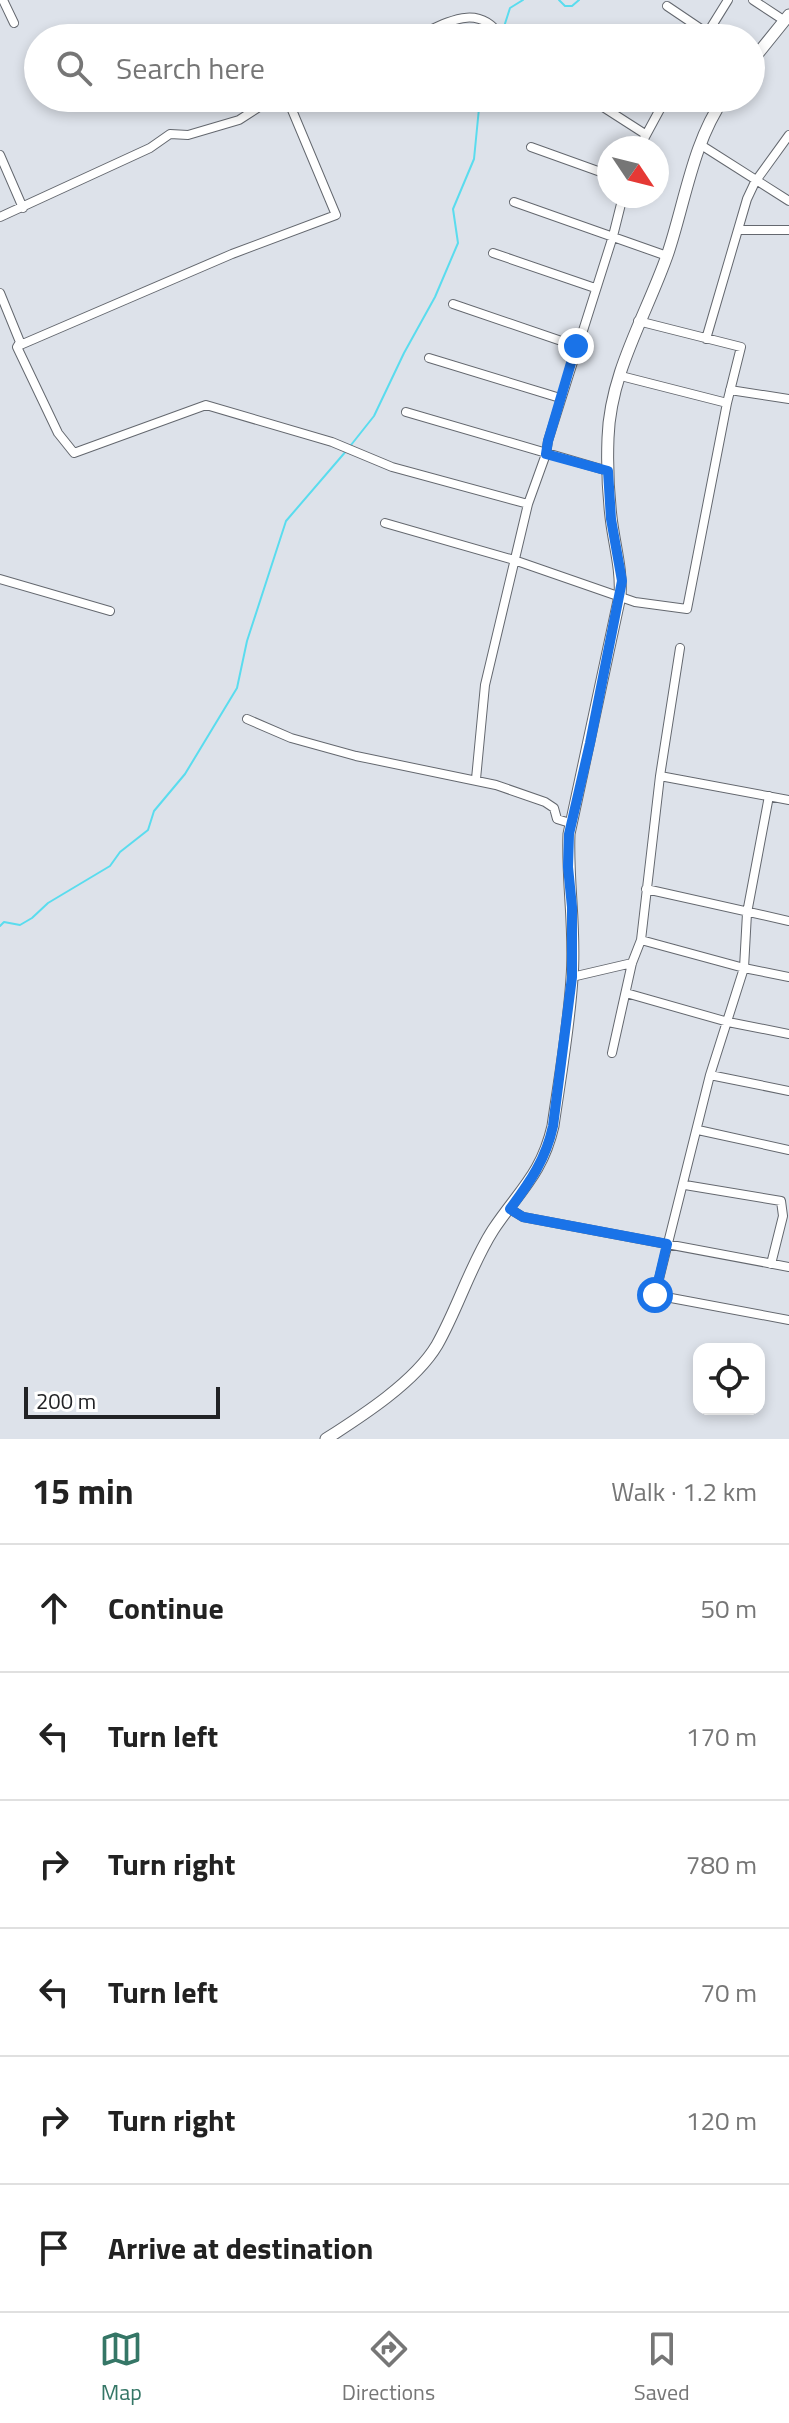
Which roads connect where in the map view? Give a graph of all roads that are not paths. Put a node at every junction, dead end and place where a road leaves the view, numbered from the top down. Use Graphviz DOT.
graph roads {
  1 [pos="3,0"];
  2 [pos="728,0"];
  3 [pos="753,0"];
  4 [pos="667,6"];
  5 [pos="14,23"];
  6 [pos="443,24"];
  7 [pos="492,24"];
  8 [pos="690,24"];
  9 [pos="713,24"];
  10 [pos="786,24"];
  11 [pos="765,47"];
  12 [pos="251,112"];
  13 [pos="293,112"];
  14 [pos="611,112"];
  15 [pos="658,112"];
  16 [pos="715,112"];
  17 [pos="645,134"];
  18 [pos="789,135"];
  19 [pos="701,145"];
  20 [pos="531,147"];
  21 [pos="0,155"];
  22 [pos="597,171"];
  23 [pos="755,182"];
  24 [pos="789,201"];
  25 [pos="514,202"];
  26 [pos="23,208"];
  27 [pos="620,208"];
  28 [pos="0,217"];
  29 [pos="739,230"];
  30 [pos="789,230"];
  31 [pos="613,236"];
  32 [pos="493,253"];
  33 [pos="667,256"];
  34 [pos="595,288"];
  35 [pos="0,293"];
  36 [pos="453,304"];
  37 [pos="638,321"];
  38 [pos="706,339"];
  39 [pos="576,346"];
  40 [pos="17,347"];
  41 [pos="429,358"];
  42 [pos="621,376"];
  43 [pos="730,390"];
  44 [pos="560,398"];
  45 [pos="789,399"];
  46 [pos="727,403"];
  47 [pos="406,412"];
  48 [pos="546,454"];
  49 [pos="608,471"];
  50 [pos="528,504"];
  51 [pos="385,523"];
  52 [pos="514,560"];
  53 [pos="0,579"];
  54 [pos="620,596"];
  55 [pos="110,611"];
  56 [pos="680,648"];
  57 [pos="247,719"];
  58 [pos="660,776"];
  59 [pos="476,779"];
  60 [pos="769,796"];
  61 [pos="789,800"];
  62 [pos="570,823"];
  63 [pos="646,889"];
  64 [pos="747,913"];
  65 [pos="789,921"];
  66 [pos="641,940"];
  67 [pos="632,963"];
  68 [pos="744,968"];
  69 [pos="572,977"];
  70 [pos="789,977"];
  71 [pos="626,993"];
  72 [pos="728,1022"];
  73 [pos="789,1034"];
  74 [pos="612,1053"];
  75 [pos="710,1075"];
  76 [pos="789,1091"];
  77 [pos="698,1130"];
  78 [pos="789,1150"];
  79 [pos="685,1185"];
  80 [pos="510,1209"];
  81 [pos="667,1244"];
  82 [pos="771,1264"];
  83 [pos="789,1267"];
  84 [pos="789,1320"];
  85 [pos="326,1439"];
  1 -- 5 [label="street"];
  2 -- 9 [label="street"];
  3 -- 10 [label="street"];
  4 -- 8 [label="street"];
  6 -- 7 [label="street"];
  10 -- 11 [label="street"];
  12 -- 26 [label="street"];
  13 -- 40 [label="street"];
  14 -- 17 [label="street"];
  15 -- 17 [label="street"];
  16 -- 19 [label="street"];
  18 -- 23 [label="street"];
  19 -- 23 [label="street"];
  19 -- 33 [label="street"];
  20 -- 22 [label="street"];
  21 -- 26 [label="street"];
  23 -- 24 [label="street"];
  23 -- 29 [label="street"];
  25 -- 31 [label="street"];
  26 -- 28 [label="street"];
  27 -- 31 [label="street"];
  29 -- 30 [label="street"];
  29 -- 38 [label="street"];
  31 -- 33 [label="street"];
  31 -- 34 [label="street"];
  32 -- 34 [label="street"];
  33 -- 37 [label="street"];
  34 -- 39 [label="street"];
  35 -- 40 [label="street"];
  36 -- 39 [label="street"];
  37 -- 38 [label="street"];
  37 -- 42 [label="street"];
  38 -- 43 [label="street"];
  39 -- 44 [label="street"];
  40 -- 50 [label="street"];
  41 -- 44 [label="street"];
  42 -- 46 [label="street"];
  42 -- 49 [label="street"];
  43 -- 45 [label="street"];
  43 -- 46 [label="street"];
  44 -- 48 [label="street"];
  46 -- 54 [label="street"];
  47 -- 48 [label="street"];
  48 -- 49 [label="street"];
  48 -- 50 [label="street"];
  49 -- 54 [label="street"];
  50 -- 52 [label="street"];
  51 -- 52 [label="street"];
  52 -- 54 [label="street"];
  52 -- 59 [label="street"];
  53 -- 55 [label="street"];
  54 -- 62 [label="street"];
  56 -- 58 [label="street"];
  57 -- 59 [label="street"];
  58 -- 60 [label="street"];
  58 -- 63 [label="street"];
  59 -- 62 [label="street"];
  60 -- 61 [label="street"];
  60 -- 64 [label="street"];
  62 -- 69 [label="street"];
  63 -- 64 [label="street"];
  63 -- 66 [label="street"];
  64 -- 65 [label="street"];
  64 -- 68 [label="street"];
  66 -- 67 [label="street"];
  66 -- 68 [label="street"];
  67 -- 69 [label="street"];
  67 -- 71 [label="street"];
  68 -- 70 [label="street"];
  68 -- 72 [label="street"];
  69 -- 80 [label="street"];
  71 -- 72 [label="street"];
  71 -- 74 [label="street"];
  72 -- 73 [label="street"];
  72 -- 75 [label="street"];
  75 -- 76 [label="street"];
  75 -- 77 [label="street"];
  77 -- 78 [label="street"];
  77 -- 79 [label="street"];
  79 -- 81 [label="street"];
  79 -- 82 [label="street"];
  80 -- 81 [label="street"];
  80 -- 85 [label="street"];
  81 -- 82 [label="street"];
  81 -- 84 [label="street"];
  82 -- 83 [label="street"];
}
